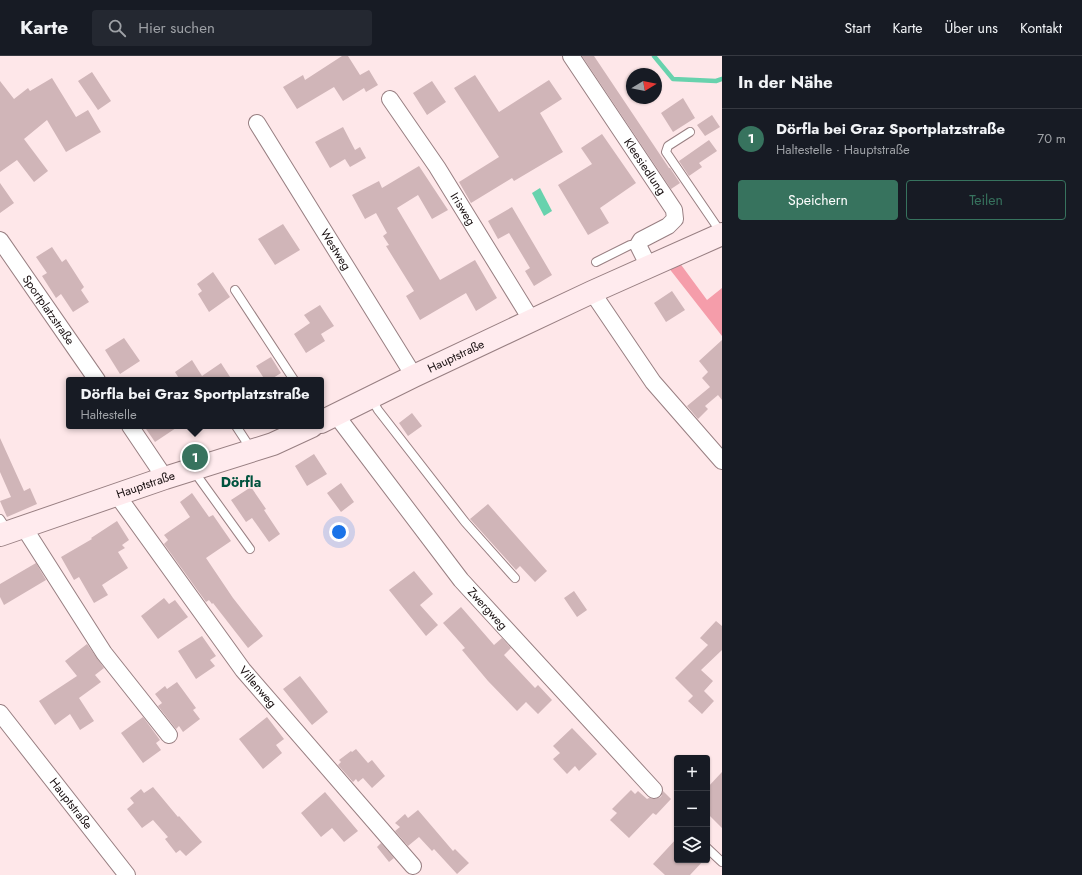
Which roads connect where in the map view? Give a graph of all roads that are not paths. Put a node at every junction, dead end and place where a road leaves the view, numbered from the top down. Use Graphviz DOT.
graph roads {
  1 [pos="571,56"];
  2 [pos="390,100"];
  3 [pos="257,123"];
  4 [pos="690,132"];
  5 [pos="722,234"];
  6 [pos="0,240"];
  7 [pos="638,245"];
  8 [pos="596,262"];
  9 [pos="649,267"];
  10 [pos="235,290"];
  11 [pos="592,292"];
  12 [pos="532,321"];
  13 [pos="414,376"];
  14 [pos="96,377"];
  15 [pos="292,377"];
  16 [pos="371,397"];
  17 [pos="325,420"];
  18 [pos="132,429"];
  19 [pos="238,429"];
  20 [pos="306,429"];
  21 [pos="252,451"];
  22 [pos="722,461"];
  23 [pos="192,469"];
  24 [pos="166,478"];
  25 [pos="117,495"];
  26 [pos="8,528"];
  27 [pos="250,548"];
  28 [pos="515,578"];
  29 [pos="0,713"];
  30 [pos="168,735"];
  31 [pos="654,790"];
  32 [pos="710,851"];
  33 [pos="722,862"];
  34 [pos="414,866"];
  35 [pos="127,875"];
  1 -- 7 [label="street, Kleesiedlung"];
  2 -- 12 [label="street, Irisweg"];
  3 -- 13 [label="street, Westweg"];
  4 -- 5 [label="lane"];
  5 -- 9 [label="main road, Hauptstraße"];
  6 -- 14 [label="street, Sportplatzstraße"];
  7 -- 8 [label="lane"];
  7 -- 9 [label="street"];
  9 -- 11 [label="main road, Hauptstraße"];
  10 -- 15 [label="lane"];
  11 -- 12 [label="main road, Hauptstraße"];
  11 -- 22 [label="street"];
  12 -- 13 [label="main road, Hauptstraße"];
  13 -- 16 [label="main road, Hauptstraße"];
  16 -- 17 [label="main road, Hauptstraße"];
  16 -- 28 [label="lane"];
  17 -- 31 [label="street, Zwergweg"];
  18 -- 24 [label="street"];
  19 -- 21 [label="lane"];
  20 -- 21 [label="main road, Hauptstraße"];
  21 -- 23 [label="main road, Hauptstraße"];
  23 -- 24 [label="main road, Hauptstraße"];
  23 -- 27 [label="lane"];
  24 -- 25 [label="main road, Hauptstraße"];
  25 -- 26 [label="main road, Hauptstraße"];
  25 -- 34 [label="street, Villenweg"];
  26 -- 30 [label="street, Hauptstraße"];
  29 -- 35 [label="street, Hauptstraße"];
  32 -- 33 [label="lane"];
}
